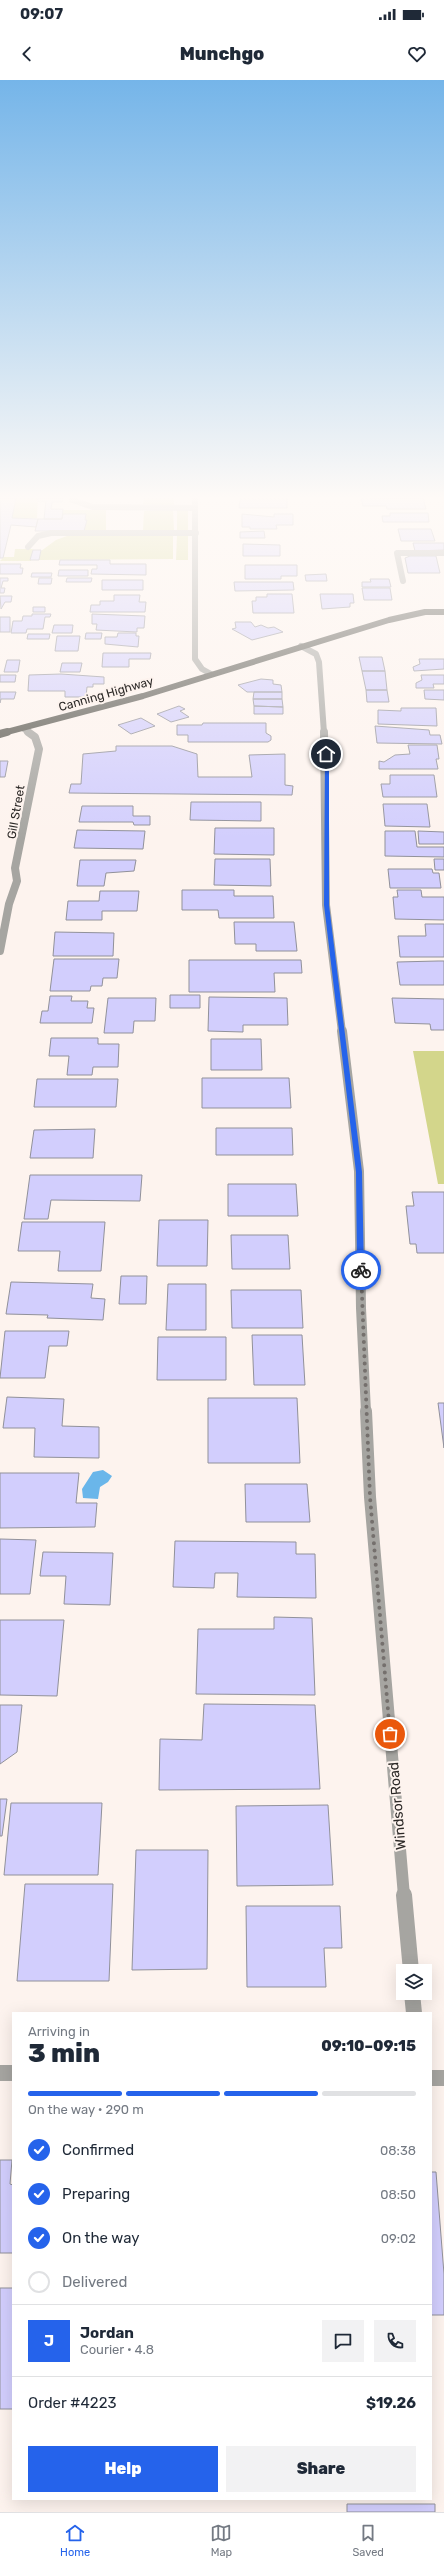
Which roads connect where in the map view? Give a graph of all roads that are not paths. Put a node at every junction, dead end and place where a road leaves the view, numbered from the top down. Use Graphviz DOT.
graph roads {
  1 [pos="195,611"];
  2 [pos="425,612"];
  3 [pos="444,612"];
  4 [pos="301,646"];
  5 [pos="211,674"];
  6 [pos="24,729"];
  7 [pos="0,734"];
  8 [pos="0,951"];
  9 [pos="410,1964"];
  10 [pos="413,2000"];
  11 [pos="414,2012"];
  12 [pos="0,2073"];
  13 [pos="12,2073"];
  14 [pos="432,2078"];
  15 [pos="444,2078"];
  1 -- 5 [label="street"];
  2 -- 3 [label="highway, Canning Highway"];
  2 -- 4 [label="highway, Canning Highway"];
  4 -- 5 [label="highway, Canning Highway"];
  4 -- 9 [label="street, Windsor Road"];
  5 -- 6 [label="highway, Canning Highway"];
  6 -- 7 [label="highway, Canning Highway"];
  6 -- 8 [label="street, Gill Street"];
  10 -- 11 [label="street"];
  12 -- 13 [label="street"];
  14 -- 15 [label="street"];
}
